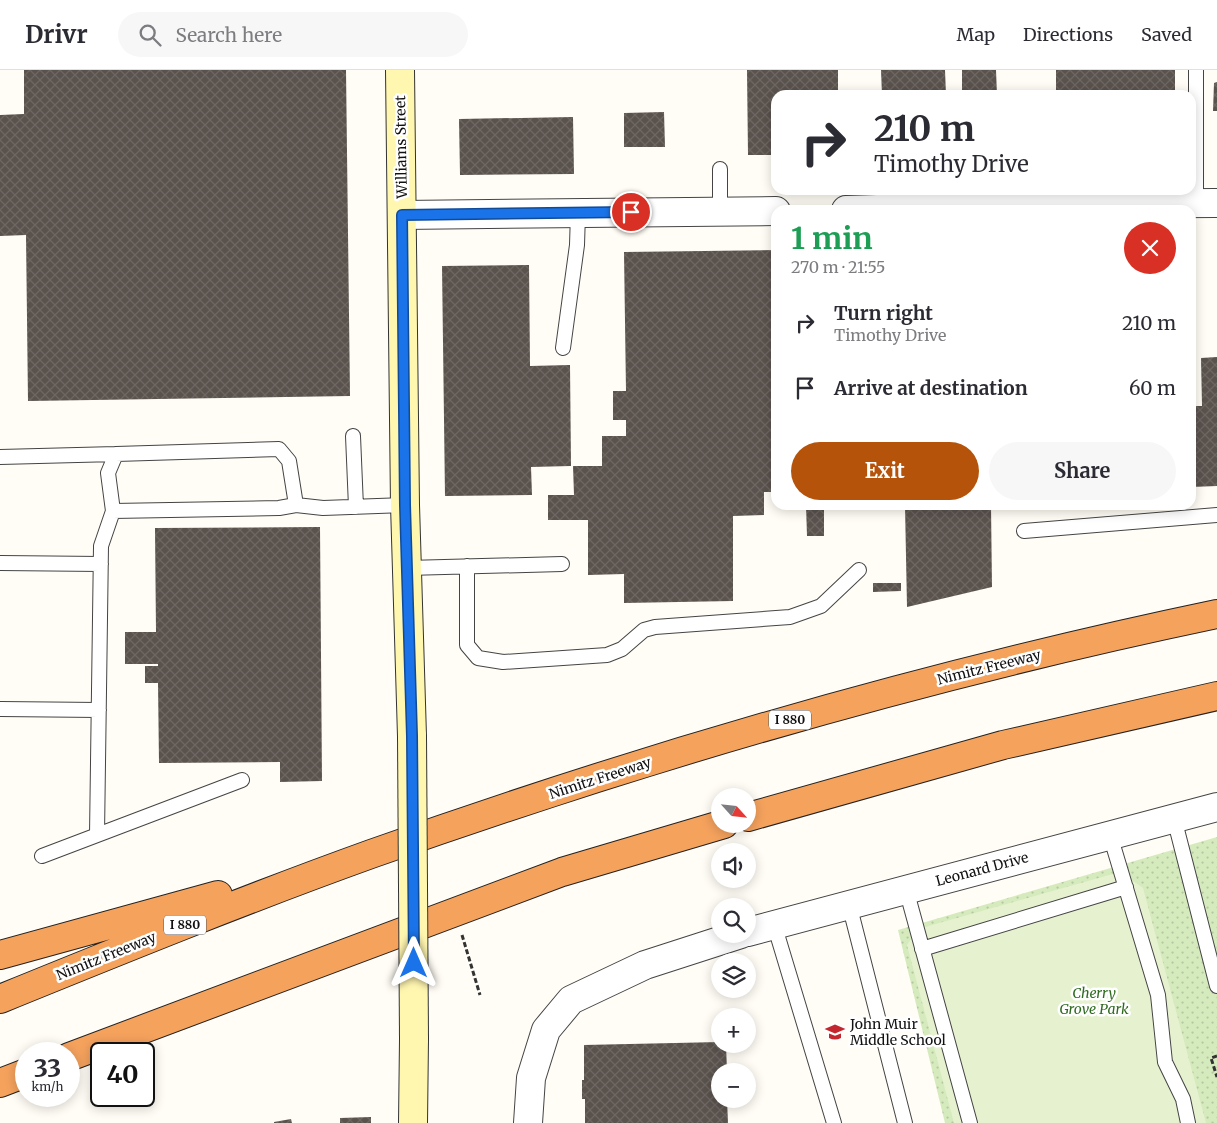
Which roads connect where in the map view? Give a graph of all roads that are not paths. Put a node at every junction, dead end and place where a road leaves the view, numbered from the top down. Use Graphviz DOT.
graph roads {
  1 [pos="400,70"];
  2 [pos="1196,70"];
  3 [pos="720,169"];
  4 [pos="1207,202"];
  5 [pos="1151,205"];
  6 [pos="720,211"];
  7 [pos="771,211"];
  8 [pos="578,213"];
  9 [pos="402,215"];
  10 [pos="563,348"];
  11 [pos="353,436"];
  12 [pos="116,454"];
  13 [pos="0,457"];
  14 [pos="296,505"];
  15 [pos="405,505"];
  16 [pos="356,507"];
  17 [pos="113,510"];
  18 [pos="1217,516"];
  19 [pos="1024,531"];
  20 [pos="0,563"];
  21 [pos="100,564"];
  22 [pos="562,564"];
  23 [pos="467,566"];
  24 [pos="407,568"];
  25 [pos="859,570"];
  26 [pos="1217,614"];
  27 [pos="1217,696"];
  28 [pos="0,709"];
  29 [pos="99,710"];
  30 [pos="242,780"];
  31 [pos="1217,806"];
  32 [pos="756,815"];
  33 [pos="1174,818"];
  34 [pos="711,828"];
  35 [pos="97,835"];
  36 [pos="1110,835"];
  37 [pos="372,854"];
  38 [pos="42,856"];
  39 [pos="1126,887"];
  40 [pos="906,889"];
  41 [pos="849,904"];
  42 [pos="774,924"];
  43 [pos="756,930"];
  44 [pos="713,943"];
  45 [pos="922,949"];
  46 [pos="0,955"];
  47 [pos="1217,986"];
  48 [pos="0,999"];
  49 [pos="80,1053"];
  50 [pos="15,1077"];
  51 [pos="0,1083"];
  52 [pos="413,1123"];
  53 [pos="528,1123"];
  54 [pos="834,1123"];
  55 [pos="905,1123"];
  56 [pos="970,1123"];
  57 [pos="1188,1123"];
  1 -- 9 [label="street, Williams Street"];
  2 -- 4 [label="lane"];
  3 -- 6 [label="lane"];
  4 -- 5 [label="street"];
  6 -- 7 [label="street"];
  6 -- 8 [label="street"];
  8 -- 9 [label="street"];
  8 -- 10 [label="lane"];
  9 -- 15 [label="street, Williams Street"];
  11 -- 16 [label="lane"];
  12 -- 13 [label="lane"];
  12 -- 14 [label="lane"];
  12 -- 17 [label="lane"];
  14 -- 16 [label="lane"];
  14 -- 17 [label="lane"];
  15 -- 16 [label="lane"];
  15 -- 24 [label="street, Williams Street"];
  17 -- 21 [label="lane"];
  18 -- 19 [label="lane"];
  20 -- 21 [label="lane"];
  21 -- 29 [label="lane"];
  22 -- 23 [label="lane"];
  23 -- 24 [label="lane"];
  23 -- 25 [label="lane"];
  24 -- 52 [label="street, Williams Street, bridge"];
  26 -- 37 [label="highway, Nimitz Freeway / I 880"];
  27 -- 32 [label="highway"];
  28 -- 29 [label="lane"];
  29 -- 35 [label="lane"];
  30 -- 35 [label="lane"];
  31 -- 33 [label="street, Leonard Drive"];
  33 -- 36 [label="street, Leonard Drive"];
  33 -- 47 [label="lane"];
  34 -- 49 [label="highway"];
  35 -- 38 [label="lane"];
  36 -- 39 [label="lane"];
  36 -- 40 [label="street, Leonard Drive"];
  37 -- 46 [label="highway"];
  37 -- 48 [label="highway, Nimitz Freeway / I 880"];
  39 -- 45 [label="lane"];
  39 -- 57 [label="lane"];
  40 -- 41 [label="street, Leonard Drive"];
  40 -- 45 [label="lane"];
  41 -- 42 [label="street, Leonard Drive"];
  41 -- 55 [label="lane"];
  42 -- 43 [label="street, Leonard Drive"];
  42 -- 54 [label="lane"];
  44 -- 53 [label="street"];
  45 -- 56 [label="lane"];
  50 -- 51 [label="highway"];
}
